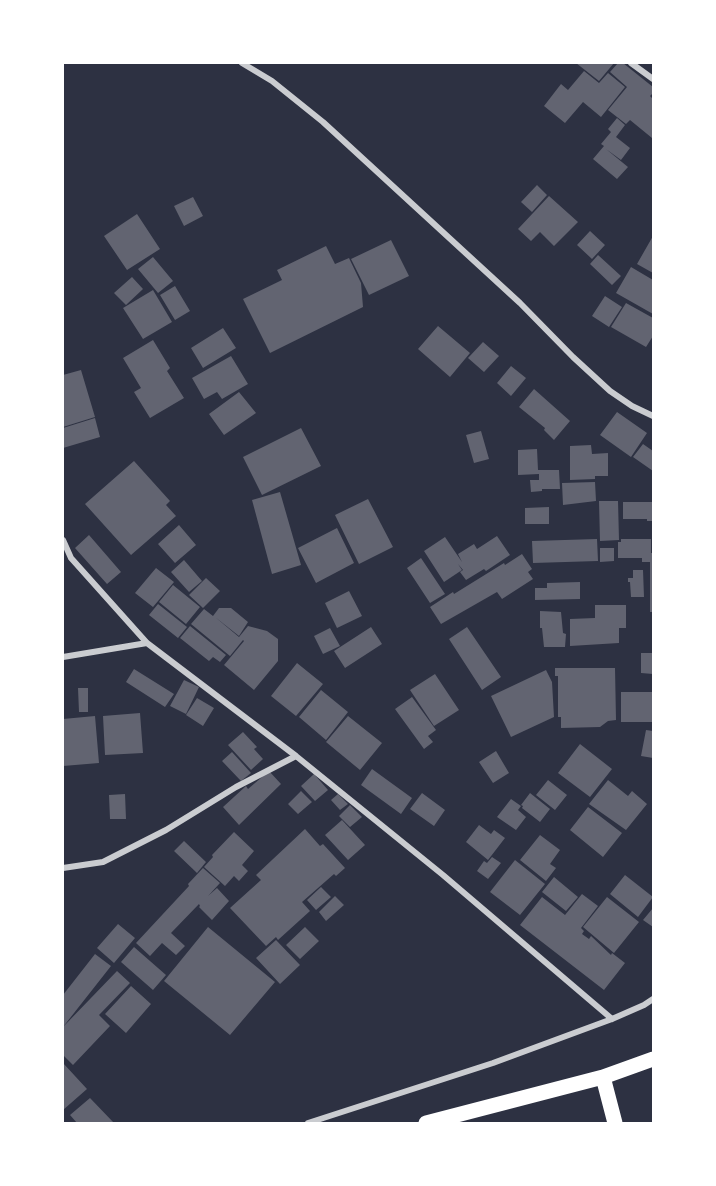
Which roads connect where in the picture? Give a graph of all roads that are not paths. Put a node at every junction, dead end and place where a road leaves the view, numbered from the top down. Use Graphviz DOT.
graph roads {
  1 [pos="242,63"];
  2 [pos="631,63"];
  3 [pos="653,79"];
  4 [pos="653,416"];
  5 [pos="63,540"];
  6 [pos="147,643"];
  7 [pos="63,657"];
  8 [pos="296,756"];
  9 [pos="63,868"];
  10 [pos="653,999"];
  11 [pos="612,1019"];
  12 [pos="653,1059"];
  13 [pos="603,1077"];
  14 [pos="308,1123"];
  15 [pos="426,1123"];
  16 [pos="615,1123"];
  1 -- 4 [label="street"];
  2 -- 3 [label="street"];
  5 -- 6 [label="street"];
  6 -- 7 [label="street"];
  6 -- 8 [label="street"];
  8 -- 9 [label="street"];
  8 -- 11 [label="street"];
  10 -- 11 [label="street"];
  11 -- 14 [label="street"];
  12 -- 13 [label="main road"];
  13 -- 15 [label="main road"];
  13 -- 16 [label="main road"];
}
